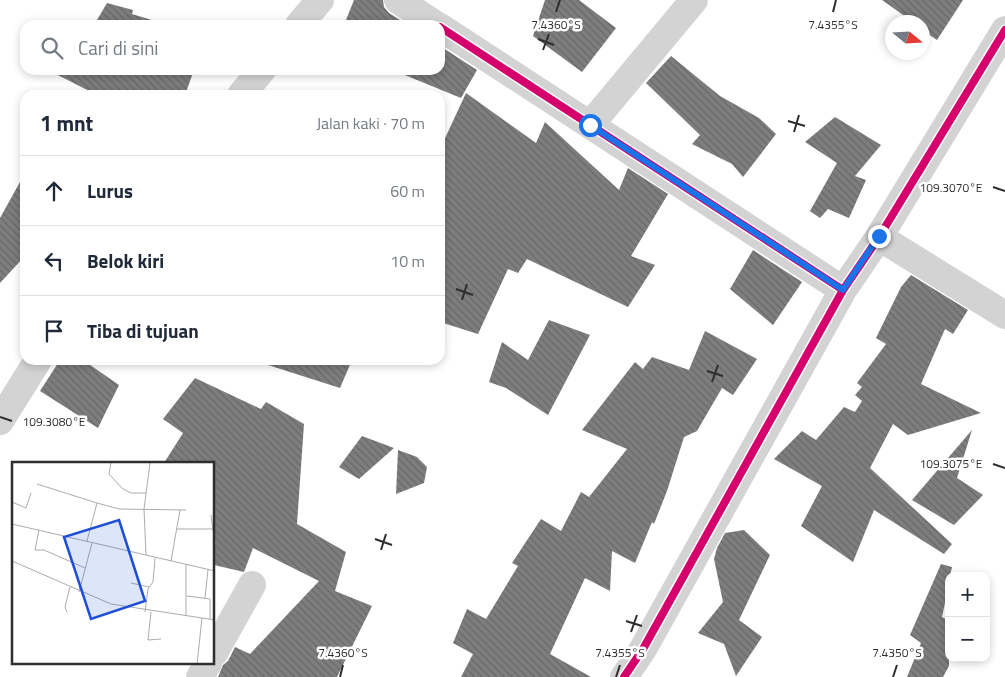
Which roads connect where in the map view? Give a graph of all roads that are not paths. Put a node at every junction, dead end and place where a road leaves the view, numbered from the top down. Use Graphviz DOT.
graph roads {
  1 [pos="320,0"];
  2 [pos="398,0"];
  3 [pos="694,0"];
  4 [pos="303,20"];
  5 [pos="428,20"];
  6 [pos="445,30"];
  7 [pos="1005,30"];
  8 [pos="258,75"];
  9 [pos="245,90"];
  10 [pos="590,125"];
  11 [pos="879,236"];
  12 [pos="843,290"];
  13 [pos="1005,315"];
  14 [pos="35,365"];
  15 [pos="0,421"];
  16 [pos="252,585"];
  17 [pos="215,651"];
  18 [pos="207,664"];
  19 [pos="200,677"];
  20 [pos="624,677"];
  1 -- 4 [label="street"];
  2 -- 5 [label="street"];
  3 -- 10 [label="street"];
  6 -- 10 [label="street"];
  7 -- 11 [label="street"];
  8 -- 9 [label="street"];
  10 -- 12 [label="street"];
  11 -- 12 [label="street"];
  11 -- 13 [label="street"];
  12 -- 20 [label="street"];
  14 -- 15 [label="street"];
  16 -- 17 [label="street"];
  18 -- 19 [label="street"];
}
